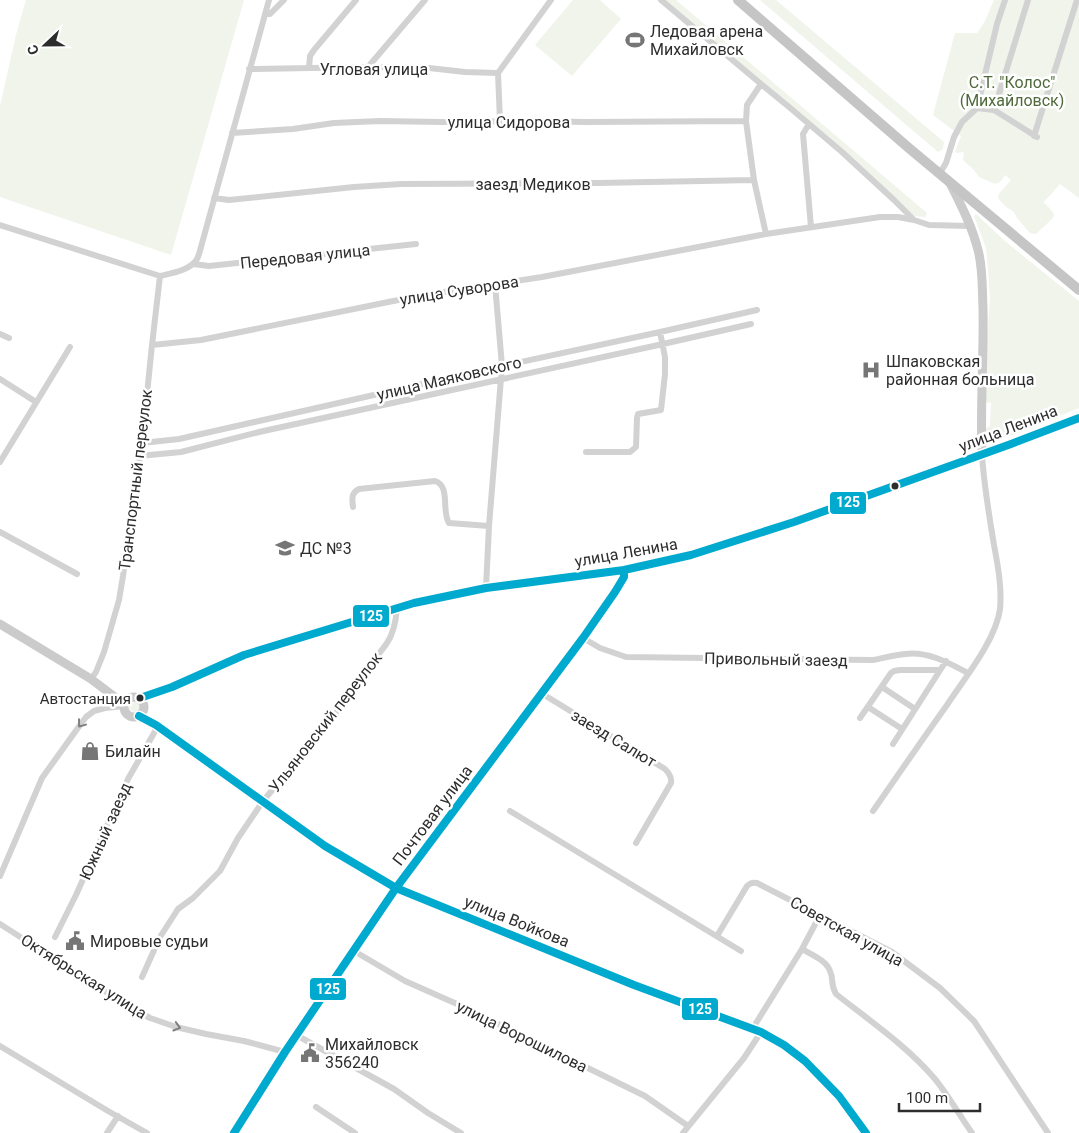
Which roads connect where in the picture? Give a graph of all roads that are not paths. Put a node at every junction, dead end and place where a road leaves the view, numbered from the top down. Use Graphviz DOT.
graph roads {
  1 [pos="269,0"];
  2 [pos="284,0"];
  3 [pos="356,0"];
  4 [pos="425,0"];
  5 [pos="551,0"];
  6 [pos="660,0"];
  7 [pos="738,0"];
  8 [pos="1005,0"];
  9 [pos="1028,0"];
  10 [pos="1077,0"];
  11 [pos="265,14"];
  12 [pos="368,67"];
  13 [pos="309,68"];
  14 [pos="249,69"];
  15 [pos="498,73"];
  16 [pos="760,84"];
  17 [pos="977,108"];
  18 [pos="994,110"];
  19 [pos="746,121"];
  20 [pos="500,122"];
  21 [pos="810,124"];
  22 [pos="232,133"];
  23 [pos="940,173"];
  24 [pos="754,180"];
  25 [pos="949,181"];
  26 [pos="214,198"];
  27 [pos="974,202"];
  28 [pos="914,220"];
  29 [pos="968,222"];
  30 [pos="0,226"];
  31 [pos="811,227"];
  32 [pos="766,234"];
  33 [pos="416,244"];
  34 [pos="193,264"];
  35 [pos="160,276"];
  36 [pos="495,284"];
  37 [pos="1079,290"];
  38 [pos="757,310"];
  39 [pos="751,324"];
  40 [pos="660,332"];
  41 [pos="0,334"];
  42 [pos="9,338"];
  43 [pos="663,344"];
  44 [pos="152,345"];
  45 [pos="70,347"];
  46 [pos="502,366"];
  47 [pos="0,379"];
  48 [pos="500,380"];
  49 [pos="36,402"];
  50 [pos="1079,418"];
  51 [pos="142,443"];
  52 [pos="586,452"];
  53 [pos="982,455"];
  54 [pos="139,456"];
  55 [pos="0,462"];
  56 [pos="352,507"];
  57 [pos="490,526"];
  58 [pos="0,532"];
  59 [pos="624,570"];
  60 [pos="602,573"];
  61 [pos="77,574"];
  62 [pos="486,588"];
  63 [pos="615,592"];
  64 [pos="397,608"];
  65 [pos="0,624"];
  66 [pos="583,638"];
  67 [pos="946,661"];
  68 [pos="940,670"];
  69 [pos="968,673"];
  70 [pos="91,679"];
  71 [pos="172,687"];
  72 [pos="882,687"];
  73 [pos="541,693"];
  74 [pos="140,698"];
  75 [pos="126,703"];
  76 [pos="868,707"];
  77 [pos="915,709"];
  78 [pos="143,711"];
  79 [pos="860,718"];
  80 [pos="157,725"];
  81 [pos="902,729"];
  82 [pos="893,744"];
  83 [pos="263,801"];
  84 [pos="510,811"];
  85 [pos="873,811"];
  86 [pos="636,843"];
  87 [pos="0,876"];
  88 [pos="396,888"];
  89 [pos="820,915"];
  90 [pos="0,924"];
  91 [pos="717,936"];
  92 [pos="55,937"];
  93 [pos="802,949"];
  94 [pos="354,951"];
  95 [pos="741,951"];
  96 [pos="142,977"];
  97 [pos="757,1030"];
  98 [pos="298,1036"];
  99 [pos="0,1046"];
  100 [pos="285,1052"];
  101 [pos="316,1107"];
  102 [pos="118,1116"];
  103 [pos="688,1126"];
  104 [pos="107,1133"];
  105 [pos="147,1133"];
  106 [pos="234,1133"];
  107 [pos="355,1133"];
  108 [pos="462,1133"];
  109 [pos="683,1133"];
  110 [pos="866,1133"];
  111 [pos="972,1133"];
  112 [pos="1048,1133"];
  1 -- 11 [label="street"];
  2 -- 11 [label="street"];
  3 -- 13 [label="street"];
  4 -- 12 [label="street"];
  5 -- 15 [label="street"];
  6 -- 16 [label="street"];
  7 -- 23 [label="main road"];
  8 -- 17 [label="street"];
  9 -- 18 [label="street"];
  10 -- 18 [label="street"];
  11 -- 14 [label="street"];
  12 -- 13 [label="street, Угловая улица"];
  12 -- 15 [label="street, Угловая улица"];
  13 -- 14 [label="street, Угловая улица"];
  14 -- 22 [label="street"];
  15 -- 20 [label="street"];
  16 -- 19 [label="street"];
  16 -- 21 [label="street"];
  17 -- 18 [label="street"];
  17 -- 23 [label="street"];
  19 -- 20 [label="street, улица Сидорова"];
  19 -- 24 [label="street"];
  20 -- 22 [label="street, улица Сидорова"];
  21 -- 28 [label="street"];
  21 -- 31 [label="street"];
  22 -- 26 [label="street"];
  23 -- 25 [label="main road"];
  24 -- 26 [label="street, заезд Медиков"];
  24 -- 32 [label="street"];
  25 -- 27 [label="main road"];
  25 -- 29 [label="main road"];
  26 -- 34 [label="street"];
  27 -- 29 [label="main road"];
  27 -- 37 [label="main road"];
  28 -- 29 [label="street, улица Суворова"];
  28 -- 31 [label="street, улица Суворова"];
  29 -- 53 [label="main road"];
  30 -- 35 [label="street"];
  31 -- 32 [label="street, улица Суворова"];
  32 -- 36 [label="street, улица Суворова"];
  33 -- 34 [label="street, Передовая улица"];
  34 -- 35 [label="street"];
  35 -- 44 [label="street, Транспортный переулок"];
  36 -- 44 [label="street, улица Суворова"];
  36 -- 46 [label="street"];
  38 -- 40 [label="street, улица Маяковского"];
  39 -- 43 [label="street, улица Маяковского"];
  40 -- 43 [label="street"];
  40 -- 46 [label="street, улица Маяковского"];
  41 -- 42 [label="street"];
  43 -- 48 [label="street, улица Маяковского"];
  43 -- 52 [label="street"];
  44 -- 51 [label="street, Транспортный переулок"];
  45 -- 49 [label="street"];
  46 -- 48 [label="street"];
  46 -- 51 [label="street, улица Маяковского"];
  47 -- 49 [label="street"];
  48 -- 54 [label="street, улица Маяковского"];
  48 -- 57 [label="street"];
  49 -- 55 [label="street"];
  50 -- 53 [label="main road, улица Ленина"];
  51 -- 54 [label="street, Транспортный переулок"];
  53 -- 59 [label="main road, улица Ленина"];
  53 -- 69 [label="street"];
  54 -- 70 [label="street, Транспортный переулок"];
  56 -- 57 [label="street"];
  57 -- 62 [label="street"];
  58 -- 61 [label="street"];
  59 -- 60 [label="main road, улица Ленина"];
  59 -- 63 [label="main road, Почтовая улица"];
  60 -- 62 [label="main road, улица Ленина"];
  60 -- 63 [label="main road"];
  62 -- 64 [label="main road, улица Ленина"];
  63 -- 66 [label="main road, Почтовая улица"];
  64 -- 71 [label="main road, улица Ленина"];
  64 -- 83 [label="street, Ульяновский переулок"];
  65 -- 70 [label="main road"];
  66 -- 67 [label="street, Привольный заезд"];
  66 -- 73 [label="main road, Почтовая улица"];
  67 -- 68 [label="street"];
  67 -- 69 [label="street, Привольный заезд"];
  68 -- 72 [label="street"];
  68 -- 77 [label="street"];
  69 -- 85 [label="street"];
  70 -- 75 [label="main road"];
  71 -- 74 [label="main road, улица Ленина"];
  71 -- 78 [label="main road, улица Ленина"];
  72 -- 76 [label="street"];
  72 -- 77 [label="street"];
  73 -- 86 [label="street, заезд Салют"];
  73 -- 88 [label="main road, Почтовая улица"];
  74 -- 75 [label="main road"];
  74 -- 78 [label="main road"];
  75 -- 78 [label="main road"];
  75 -- 87 [label="street, one-way"];
  76 -- 79 [label="street"];
  76 -- 81 [label="street"];
  77 -- 81 [label="street"];
  78 -- 80 [label="main road, улица Войкова"];
  80 -- 83 [label="main road, улица Войкова"];
  80 -- 92 [label="street, Южный заезд"];
  81 -- 82 [label="street"];
  83 -- 88 [label="main road, улица Войкова"];
  83 -- 96 [label="street, Ульяновский переулок"];
  84 -- 91 [label="street"];
  88 -- 94 [label="main road, Почтовая улица"];
  88 -- 97 [label="main road, улица Войкова"];
  89 -- 91 [label="street, Советская улица"];
  89 -- 93 [label="street"];
  89 -- 112 [label="street, Советская улица"];
  90 -- 100 [label="street, Октябрьская улица, one-way"];
  91 -- 95 [label="street"];
  93 -- 97 [label="street"];
  93 -- 111 [label="street"];
  94 -- 98 [label="main road, Почтовая улица"];
  94 -- 103 [label="street, улица Ворошилова"];
  97 -- 103 [label="street"];
  97 -- 110 [label="main road, улица Войкова"];
  98 -- 100 [label="main road, Почтовая улица"];
  98 -- 108 [label="street"];
  99 -- 102 [label="street"];
  100 -- 106 [label="main road, Почтовая улица"];
  101 -- 107 [label="street"];
  102 -- 104 [label="street"];
  102 -- 105 [label="street"];
  103 -- 109 [label="street"];
}
